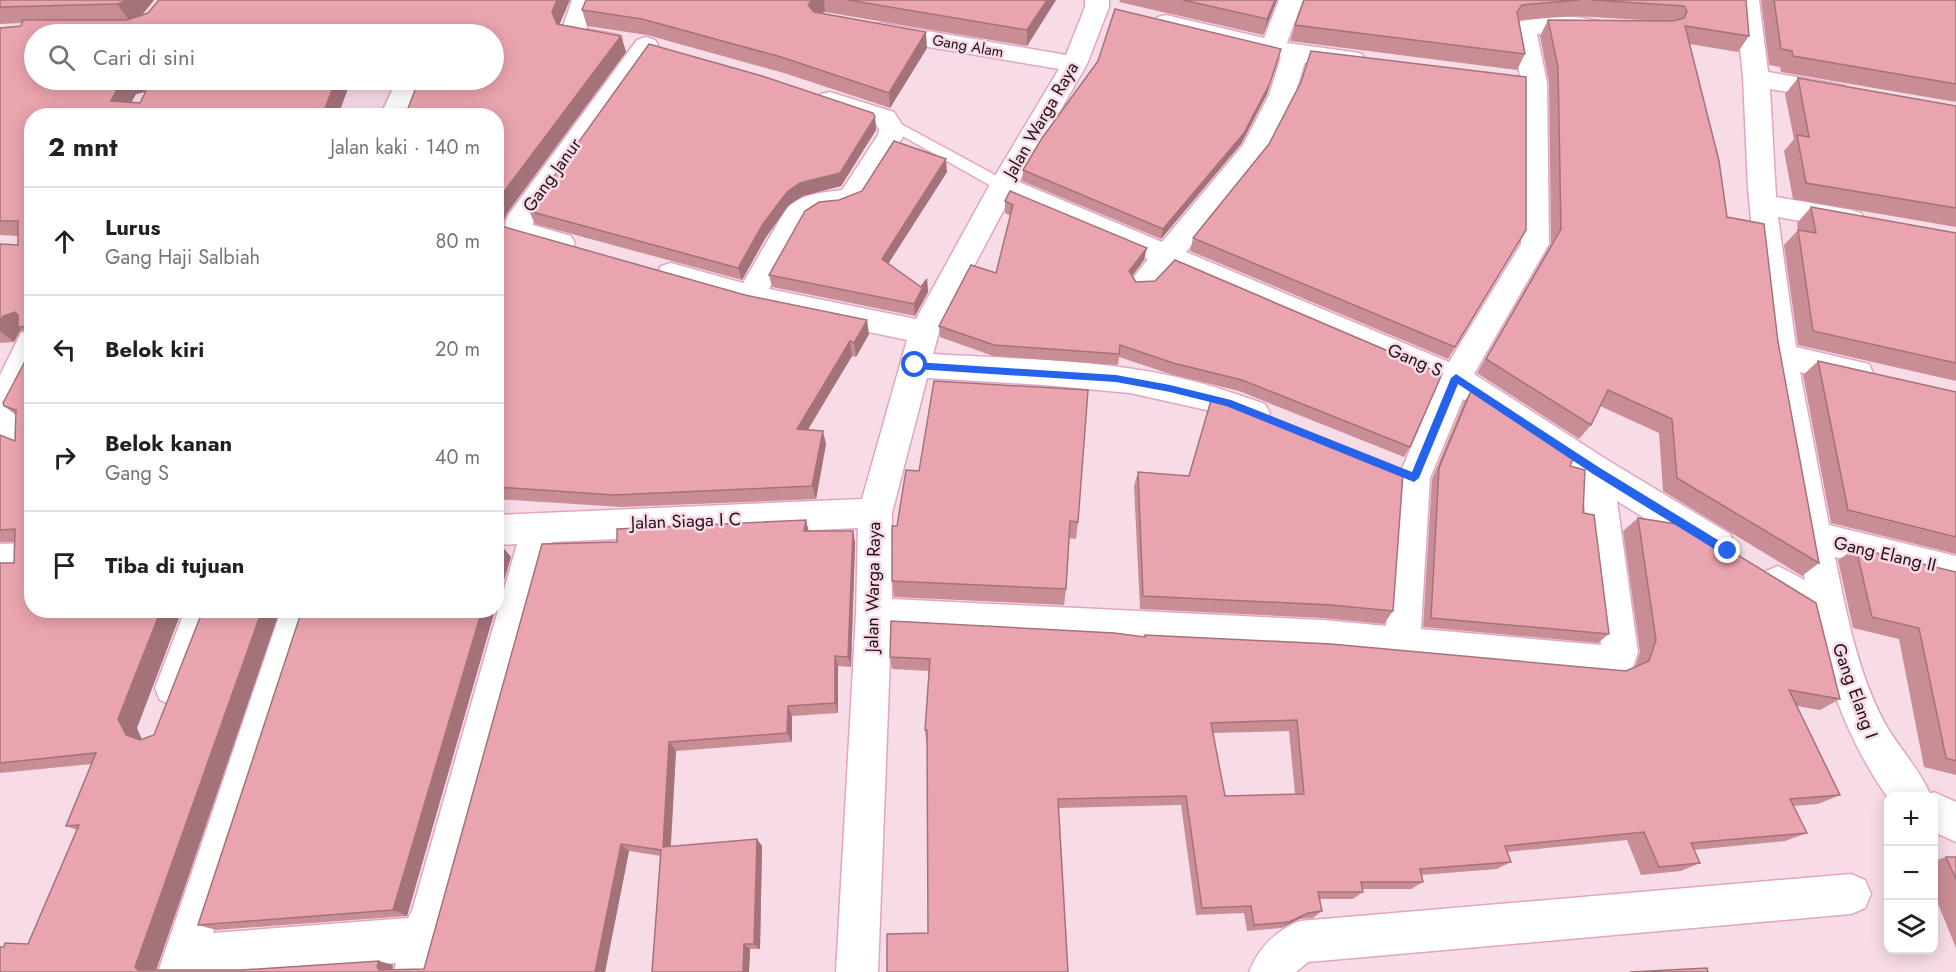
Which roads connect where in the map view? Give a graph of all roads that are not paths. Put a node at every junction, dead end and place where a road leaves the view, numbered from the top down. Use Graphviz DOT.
graph roads {
  1 [pos="584,0"];
  2 [pos="1291,0"];
  3 [pos="1747,0"];
  4 [pos="1113,9"];
  5 [pos="1611,26"];
  6 [pos="859,27"];
  7 [pos="1284,50"];
  8 [pos="1380,62"];
  9 [pos="1075,64"];
  10 [pos="1756,78"];
  11 [pos="405,90"];
  12 [pos="808,93"];
  13 [pos="1862,97"];
  14 [pos="397,108"];
  15 [pos="890,123"];
  16 [pos="1003,186"];
  17 [pos="1763,205"];
  18 [pos="1876,225"];
  19 [pos="504,230"];
  20 [pos="504,239"];
  21 [pos="589,251"];
  22 [pos="1166,255"];
  23 [pos="646,267"];
  24 [pos="1144,283"];
  25 [pos="750,296"];
  26 [pos="924,332"];
  27 [pos="1781,356"];
  28 [pos="24,357"];
  29 [pos="915,365"];
  30 [pos="1456,378"];
  31 [pos="1886,379"];
  32 [pos="1282,424"];
  33 [pos="24,436"];
  34 [pos="1597,471"];
  35 [pos="875,513"];
  36 [pos="539,527"];
  37 [pos="504,529"];
  38 [pos="1815,537"];
  39 [pos="24,558"];
  40 [pos="0,559"];
  41 [pos="1956,571"];
  42 [pos="1827,612"];
  43 [pos="874,614"];
  44 [pos="199,618"];
  45 [pos="296,618"];
  46 [pos="1402,645"];
  47 [pos="162,718"];
  48 [pos="1907,792"];
  49 [pos="1938,814"];
  50 [pos="1956,822"];
  51 [pos="1851,894"];
  52 [pos="419,953"];
  53 [pos="182,964"];
  54 [pos="857,972"];
  55 [pos="1270,972"];
  1 -- 21 [label="street, Gang Janur"];
  2 -- 7 [label="street"];
  3 -- 10 [label="street, Gang Elang I"];
  4 -- 7 [label="street"];
  4 -- 9 [label="street, Jalan Warga Raya"];
  5 -- 30 [label="street"];
  6 -- 9 [label="street, Gang Alam"];
  7 -- 8 [label="street"];
  7 -- 22 [label="street"];
  9 -- 16 [label="street, Jalan Warga Raya"];
  10 -- 13 [label="street"];
  10 -- 17 [label="street, Gang Elang I"];
  11 -- 14 [label="street"];
  12 -- 15 [label="street"];
  15 -- 16 [label="lane"];
  15 -- 25 [label="street"];
  16 -- 22 [label="street, Gang S"];
  16 -- 26 [label="street, Jalan Warga Raya"];
  17 -- 18 [label="street"];
  17 -- 27 [label="street, Gang Elang I"];
  19 -- 20 [label="street"];
  22 -- 24 [label="street"];
  22 -- 30 [label="street, Gang S"];
  23 -- 25 [label="street"];
  25 -- 26 [label="street"];
  26 -- 29 [label="street, Jalan Warga Raya"];
  27 -- 31 [label="street"];
  27 -- 38 [label="street, Gang Elang I"];
  28 -- 33 [label="street"];
  29 -- 32 [label="street"];
  29 -- 35 [label="street, Jalan Warga Raya"];
  30 -- 34 [label="street, Gang S"];
  30 -- 46 [label="street"];
  34 -- 42 [label="street, Gang S"];
  34 -- 46 [label="street"];
  35 -- 36 [label="street, Jalan Siaga I C"];
  35 -- 43 [label="street, Jalan Warga Raya"];
  36 -- 37 [label="street, Jalan Siaga I C"];
  36 -- 52 [label="street"];
  38 -- 41 [label="street, Gang Elang II"];
  38 -- 42 [label="street, Gang Elang I"];
  39 -- 40 [label="street"];
  42 -- 48 [label="street, Gang Elang I"];
  43 -- 46 [label="street"];
  43 -- 54 [label="street, Jalan Warga Raya"];
  44 -- 47 [label="street"];
  45 -- 53 [label="street"];
  49 -- 50 [label="street"];
  51 -- 55 [label="street"];
  52 -- 53 [label="street"];
}
